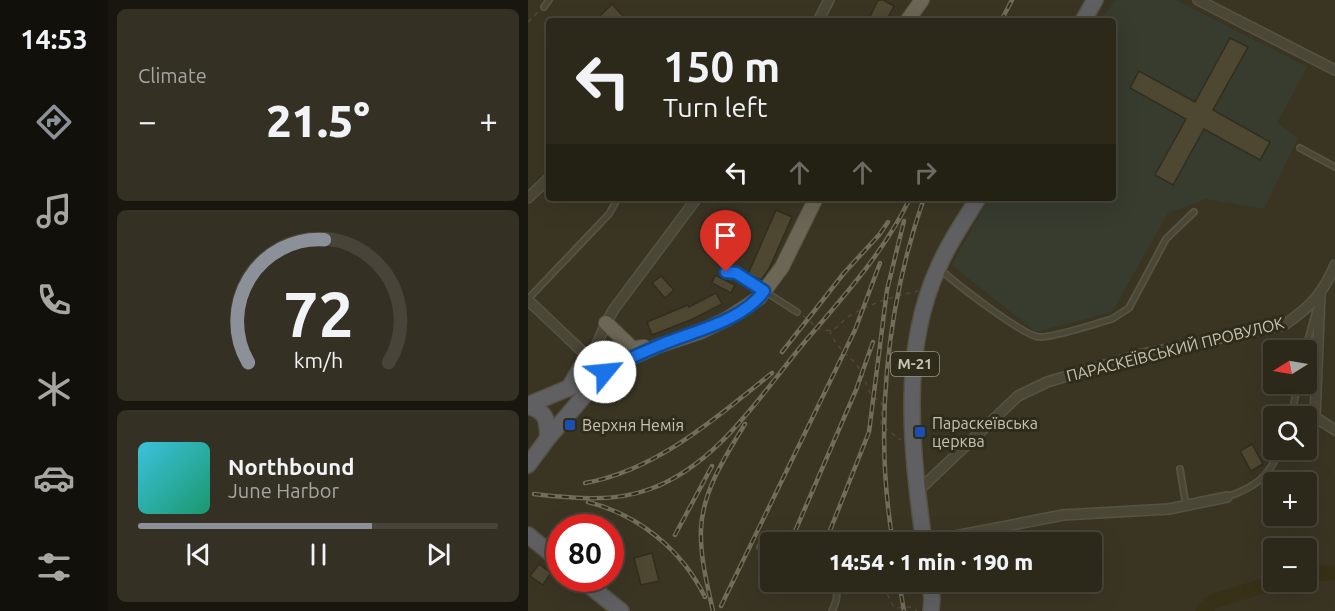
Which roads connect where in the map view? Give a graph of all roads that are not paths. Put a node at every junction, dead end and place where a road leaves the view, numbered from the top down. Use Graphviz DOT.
graph roads {
  1 [pos="549,0"];
  2 [pos="830,0"];
  3 [pos="1095,0"];
  4 [pos="1198,0"];
  5 [pos="920,1"];
  6 [pos="544,7"];
  7 [pos="820,18"];
  8 [pos="909,18"];
  9 [pos="1085,18"];
  10 [pos="1335,70"];
  11 [pos="1300,148"];
  12 [pos="1335,166"];
  13 [pos="546,181"];
  14 [pos="528,198"];
  15 [pos="616,201"];
  16 [pos="695,201"];
  17 [pos="815,201"];
  18 [pos="976,201"];
  19 [pos="1194,212"];
  20 [pos="1335,265"];
  21 [pos="726,272"];
  22 [pos="936,274"];
  23 [pos="764,291"];
  24 [pos="1320,295"];
  25 [pos="528,300"];
  26 [pos="797,312"];
  27 [pos="606,323"];
  28 [pos="1308,340"];
  29 [pos="658,345"];
  30 [pos="632,348"];
  31 [pos="593,366"];
  32 [pos="528,405"];
  33 [pos="1335,430"];
  34 [pos="548,438"];
  35 [pos="1276,460"];
  36 [pos="528,465"];
  37 [pos="1180,469"];
  38 [pos="918,491"];
  39 [pos="1227,497"];
  40 [pos="1186,506"];
  41 [pos="923,532"];
  42 [pos="975,532"];
  43 [pos="528,535"];
  44 [pos="546,550"];
  45 [pos="597,592"];
  46 [pos="837,592"];
  47 [pos="931,592"];
  48 [pos="621,611"];
  49 [pos="832,611"];
  50 [pos="931,611"];
  1 -- 6 [label="lane"];
  2 -- 7 [label="street"];
  3 -- 9 [label="highway"];
  4 -- 10 [label="street"];
  5 -- 8 [label="main road"];
  11 -- 12 [label="lane"];
  13 -- 14 [label="street"];
  15 -- 25 [label="lane"];
  16 -- 27 [label="street"];
  17 -- 23 [label="main road"];
  18 -- 22 [label="highway, М-21"];
  19 -- 22 [label="lane"];
  20 -- 24 [label="street"];
  21 -- 23 [label="lane"];
  22 -- 38 [label="highway, М-21"];
  23 -- 26 [label="lane"];
  23 -- 29 [label="main road"];
  24 -- 28 [label="lane"];
  24 -- 33 [label="street"];
  24 -- 38 [label="street, ПАРАСКЕЇВСЬКИЙ ПРОВУЛОК"];
  25 -- 31 [label="street"];
  27 -- 30 [label="main road"];
  27 -- 31 [label="street"];
  29 -- 30 [label="main road"];
  29 -- 31 [label="main road"];
  30 -- 31 [label="main road"];
  31 -- 32 [label="highway"];
  31 -- 34 [label="highway"];
  32 -- 34 [label="highway"];
  34 -- 36 [label="highway"];
  35 -- 39 [label="lane"];
  37 -- 40 [label="lane"];
  38 -- 41 [label="highway, М-21"];
  39 -- 40 [label="street"];
  40 -- 42 [label="street"];
  43 -- 44 [label="highway"];
  45 -- 48 [label="highway"];
  46 -- 49 [label="lane"];
  47 -- 50 [label="highway"];
}
